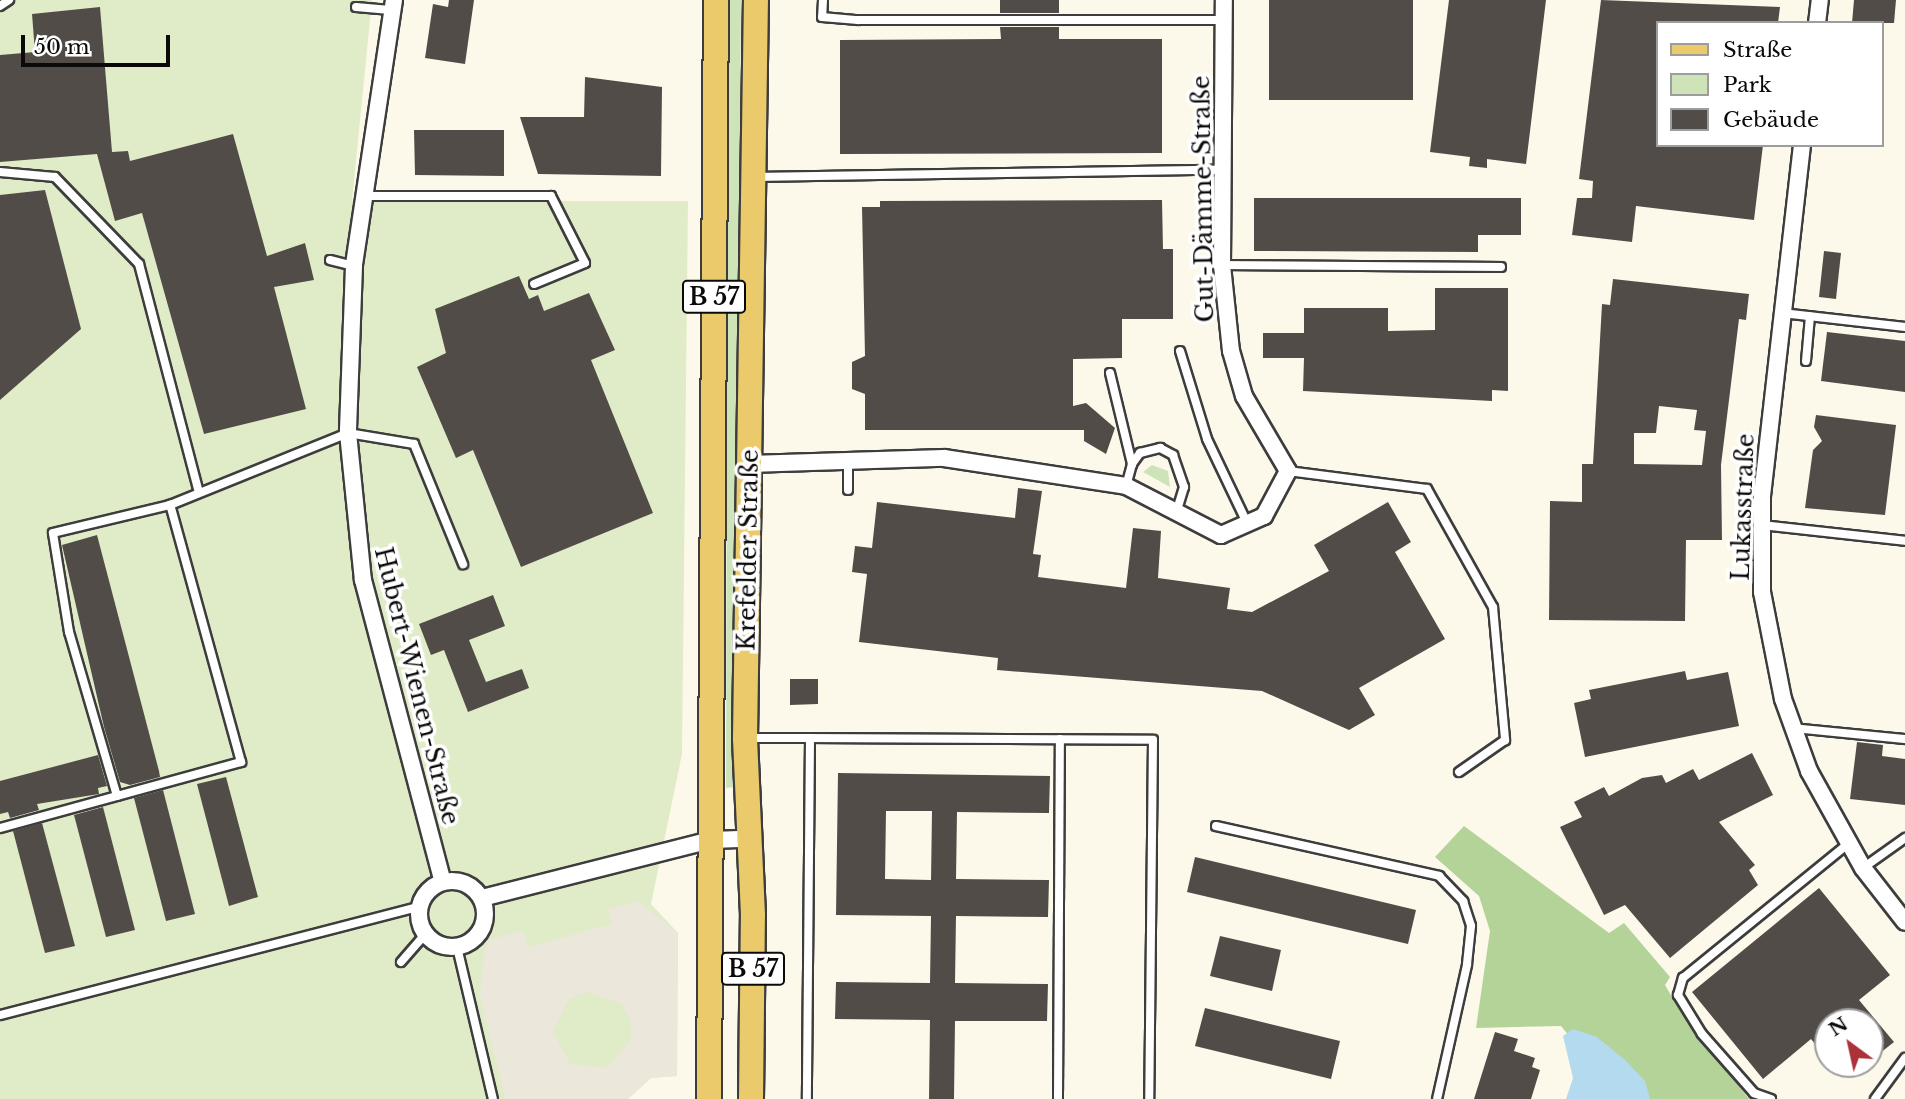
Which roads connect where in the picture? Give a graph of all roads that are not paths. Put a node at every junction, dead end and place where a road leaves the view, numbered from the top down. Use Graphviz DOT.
graph roads {
  1 [pos="9,0"];
  2 [pos="716,0"];
  3 [pos="756,0"];
  4 [pos="823,0"];
  5 [pos="1224,0"];
  6 [pos="1820,0"];
  7 [pos="393,5"];
  8 [pos="0,6"];
  9 [pos="356,7"];
  10 [pos="1223,20"];
  11 [pos="1817,21"];
  12 [pos="1802,147"];
  13 [pos="1224,170"];
  14 [pos="0,172"];
  15 [pos="757,177"];
  16 [pos="363,196"];
  17 [pos="330,260"];
  18 [pos="1222,265"];
  19 [pos="354,266"];
  20 [pos="1501,267"];
  21 [pos="534,284"];
  22 [pos="1782,313"];
  23 [pos="1810,316"];
  24 [pos="1905,327"];
  25 [pos="1180,351"];
  26 [pos="1806,361"];
  27 [pos="1110,373"];
  28 [pos="348,433"];
  29 [pos="848,461"];
  30 [pos="749,464"];
  31 [pos="1132,464"];
  32 [pos="1289,471"];
  33 [pos="1126,486"];
  34 [pos="848,490"];
  35 [pos="199,492"];
  36 [pos="170,505"];
  37 [pos="1176,513"];
  38 [pos="1248,525"];
  39 [pos="1761,526"];
  40 [pos="1905,541"];
  41 [pos="463,564"];
  42 [pos="1792,728"];
  43 [pos="744,738"];
  44 [pos="810,738"];
  45 [pos="1060,739"];
  46 [pos="1905,739"];
  47 [pos="1460,772"];
  48 [pos="117,796"];
  49 [pos="1216,826"];
  50 [pos="0,828"];
  51 [pos="1905,838"];
  52 [pos="746,839"];
  53 [pos="712,840"];
  54 [pos="1848,844"];
  55 [pos="1863,868"];
  56 [pos="443,881"];
  57 [pos="482,898"];
  58 [pos="419,907"];
  59 [pos="1905,922"];
  60 [pos="425,934"];
  61 [pos="457,947"];
  62 [pos="401,962"];
  63 [pos="0,1015"];
  64 [pos="1905,1058"];
  65 [pos="493,1099"];
  66 [pos="709,1099"];
  67 [pos="751,1099"];
  68 [pos="807,1099"];
  69 [pos="1058,1099"];
  70 [pos="1149,1099"];
  71 [pos="1437,1099"];
  72 [pos="1771,1099"];
  73 [pos="1875,1099"];
  1 -- 8 [label="lane"];
  2 -- 53 [label="main road, Krefelder Straße / B 57"];
  3 -- 15 [label="main road, Krefelder Straße / B 57"];
  4 -- 10 [label="lane"];
  5 -- 10 [label="street, Gut-Dämme-Straße"];
  6 -- 11 [label="street"];
  7 -- 9 [label="lane"];
  7 -- 16 [label="street, Hubert-Wienen-Straße"];
  10 -- 13 [label="street, Gut-Dämme-Straße"];
  12 -- 22 [label="street, Lukasstraße"];
  13 -- 15 [label="lane"];
  13 -- 18 [label="street, Gut-Dämme-Straße"];
  14 -- 35 [label="lane"];
  15 -- 30 [label="main road, Krefelder Straße / B 57"];
  16 -- 19 [label="street, Hubert-Wienen-Straße"];
  16 -- 21 [label="lane"];
  17 -- 19 [label="lane"];
  18 -- 20 [label="lane"];
  18 -- 32 [label="street, Gut-Dämme-Straße"];
  19 -- 28 [label="street, Hubert-Wienen-Straße"];
  22 -- 23 [label="lane"];
  22 -- 39 [label="street, Lukasstraße"];
  23 -- 24 [label="lane"];
  23 -- 26 [label="lane"];
  25 -- 38 [label="lane"];
  27 -- 31 [label="lane"];
  28 -- 35 [label="lane"];
  28 -- 41 [label="lane"];
  28 -- 56 [label="street, Hubert-Wienen-Straße"];
  29 -- 30 [label="street"];
  29 -- 33 [label="street"];
  29 -- 34 [label="lane"];
  30 -- 43 [label="main road, Krefelder Straße / B 57"];
  31 -- 33 [label="lane"];
  31 -- 37 [label="lane"];
  32 -- 38 [label="street"];
  32 -- 47 [label="lane"];
  33 -- 37 [label="street"];
  35 -- 36 [label="lane"];
  36 -- 48 [label="lane"];
  36 -- 48 [label="lane"];
  37 -- 38 [label="street"];
  39 -- 40 [label="lane"];
  39 -- 42 [label="street, Lukasstraße"];
  42 -- 46 [label="lane"];
  42 -- 54 [label="street, Lukasstraße"];
  43 -- 44 [label="lane"];
  43 -- 52 [label="main road, Krefelder Straße / B 57"];
  44 -- 45 [label="lane"];
  44 -- 68 [label="lane"];
  45 -- 69 [label="lane"];
  45 -- 70 [label="lane"];
  48 -- 50 [label="lane"];
  49 -- 71 [label="lane"];
  51 -- 55 [label="lane"];
  52 -- 53 [label="street"];
  52 -- 67 [label="main road, Krefelder Straße / B 57"];
  53 -- 57 [label="street"];
  53 -- 66 [label="main road, Krefelder Straße / B 57"];
  54 -- 55 [label="street, Lukasstraße"];
  54 -- 72 [label="lane"];
  55 -- 59 [label="street, Lukasstraße"];
  56 -- 57 [label="street"];
  56 -- 58 [label="street"];
  57 -- 61 [label="street"];
  58 -- 60 [label="street"];
  58 -- 63 [label="lane"];
  60 -- 61 [label="street"];
  60 -- 62 [label="lane"];
  61 -- 65 [label="lane"];
  64 -- 73 [label="lane"];
}
